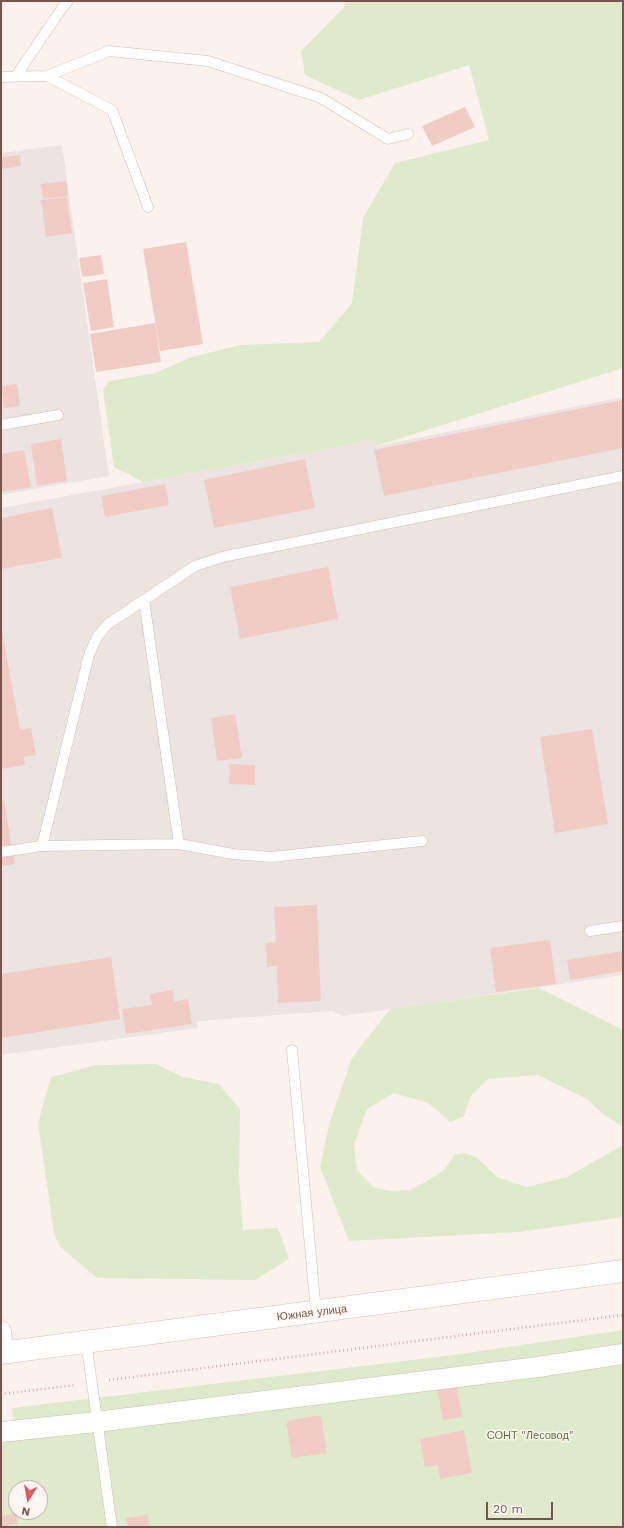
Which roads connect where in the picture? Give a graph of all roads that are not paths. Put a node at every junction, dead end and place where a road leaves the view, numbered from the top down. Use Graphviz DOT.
graph roads {
  1 [pos="68,1"];
  2 [pos="16,76"];
  3 [pos="47,76"];
  4 [pos="1,77"];
  5 [pos="408,134"];
  6 [pos="148,207"];
  7 [pos="58,416"];
  8 [pos="1,424"];
  9 [pos="623,476"];
  10 [pos="144,600"];
  11 [pos="422,841"];
  12 [pos="179,844"];
  13 [pos="42,846"];
  14 [pos="1,852"];
  15 [pos="623,926"];
  16 [pos="590,931"];
  17 [pos="292,1050"];
  18 [pos="623,1271"];
  19 [pos="316,1312"];
  20 [pos="1,1331"];
  21 [pos="86,1341"];
  22 [pos="3,1353"];
  23 [pos="623,1354"];
  24 [pos="96,1422"];
  25 [pos="1,1432"];
  26 [pos="112,1527"];
  1 -- 2 [label="lane"];
  2 -- 3 [label="lane"];
  2 -- 4 [label="lane"];
  3 -- 5 [label="lane"];
  3 -- 6 [label="lane"];
  7 -- 8 [label="lane"];
  9 -- 10 [label="lane"];
  10 -- 12 [label="lane"];
  10 -- 13 [label="lane"];
  11 -- 12 [label="lane"];
  12 -- 13 [label="lane"];
  13 -- 14 [label="lane"];
  15 -- 16 [label="lane"];
  17 -- 19 [label="lane"];
  18 -- 19 [label="main road, Южная улица"];
  19 -- 21 [label="main road, Южная улица"];
  20 -- 22 [label="street"];
  21 -- 22 [label="main road, Южная улица"];
  21 -- 24 [label="lane"];
  23 -- 24 [label="street"];
  24 -- 25 [label="street"];
  24 -- 26 [label="lane"];
}
